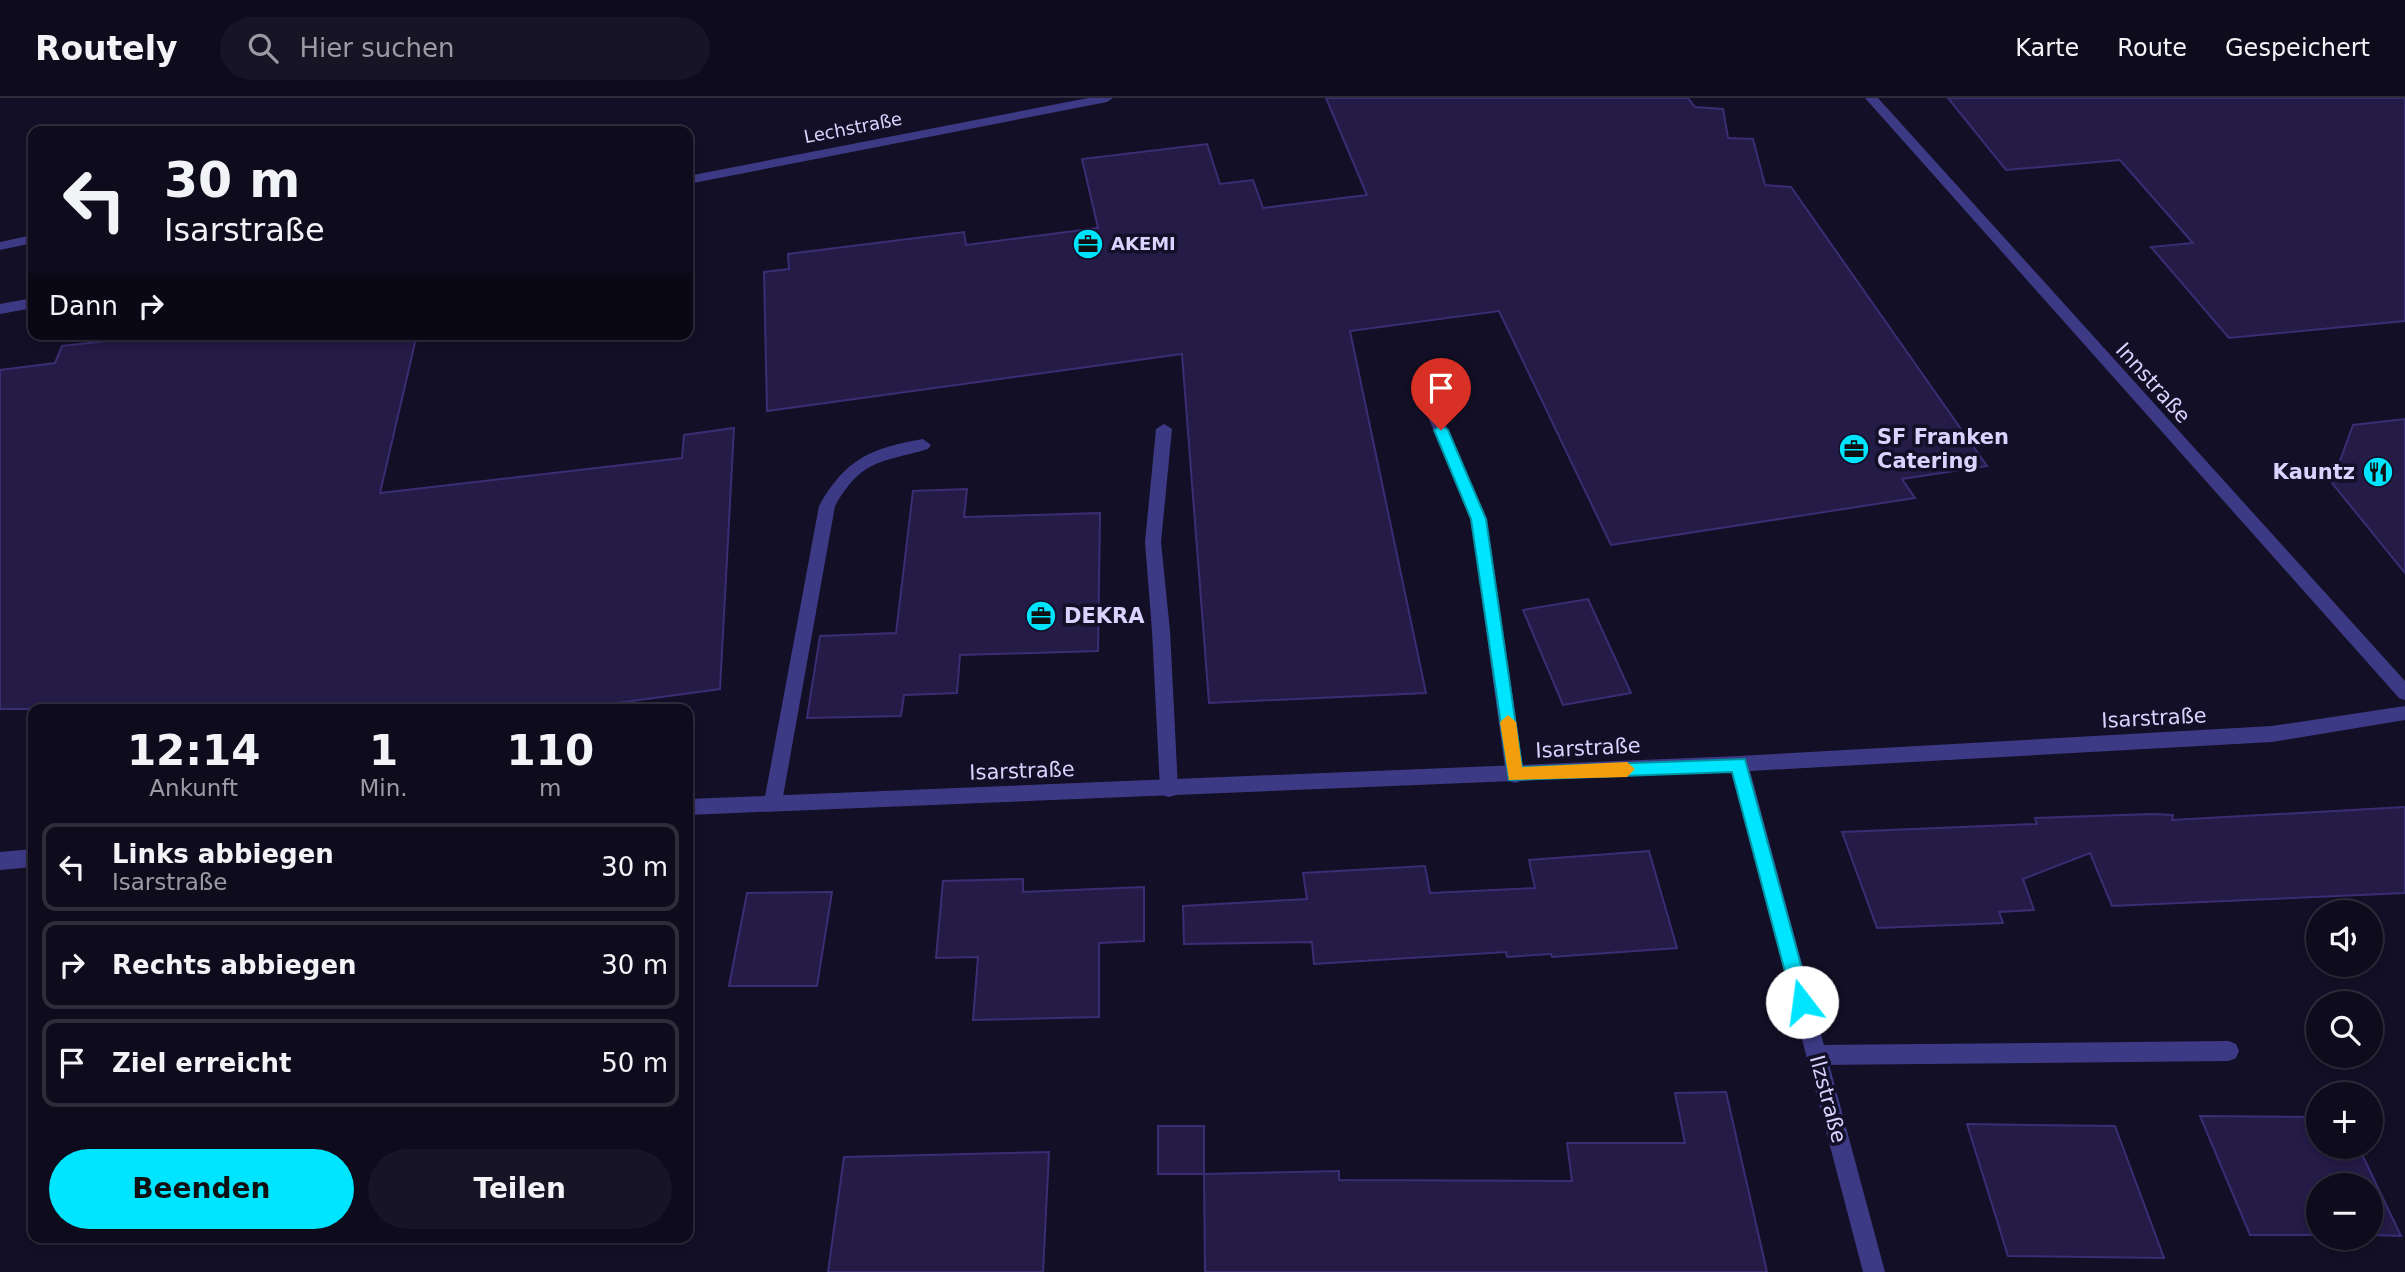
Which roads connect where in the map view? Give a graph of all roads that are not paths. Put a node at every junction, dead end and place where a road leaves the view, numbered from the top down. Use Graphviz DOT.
graph roads {
  1 [pos="1107,98"];
  2 [pos="1871,98"];
  3 [pos="693,179"];
  4 [pos="28,240"];
  5 [pos="0,246"];
  6 [pos="28,304"];
  7 [pos="0,309"];
  8 [pos="1422,386"];
  9 [pos="1164,429"];
  10 [pos="923,445"];
  11 [pos="2405,693"];
  12 [pos="2405,713"];
  13 [pos="1739,764"];
  14 [pos="1515,775"];
  15 [pos="1169,789"];
  16 [pos="773,802"];
  17 [pos="693,807"];
  18 [pos="28,858"];
  19 [pos="0,861"];
  20 [pos="2229,1051"];
  21 [pos="1816,1055"];
  22 [pos="1874,1272"];
  1 -- 3 [label="street, Lechstraße"];
  2 -- 11 [label="street, Innstraße"];
  4 -- 5 [label="street"];
  6 -- 7 [label="street"];
  8 -- 14 [label="street"];
  9 -- 15 [label="street"];
  10 -- 16 [label="street"];
  12 -- 13 [label="street, Isarstraße"];
  13 -- 14 [label="street, Isarstraße"];
  13 -- 21 [label="street, Ilzstraße"];
  14 -- 15 [label="street, Isarstraße"];
  15 -- 16 [label="street, Isarstraße"];
  16 -- 17 [label="street, Isarstraße"];
  18 -- 19 [label="street"];
  20 -- 21 [label="street"];
  21 -- 22 [label="street, Ilzstraße"];
}
